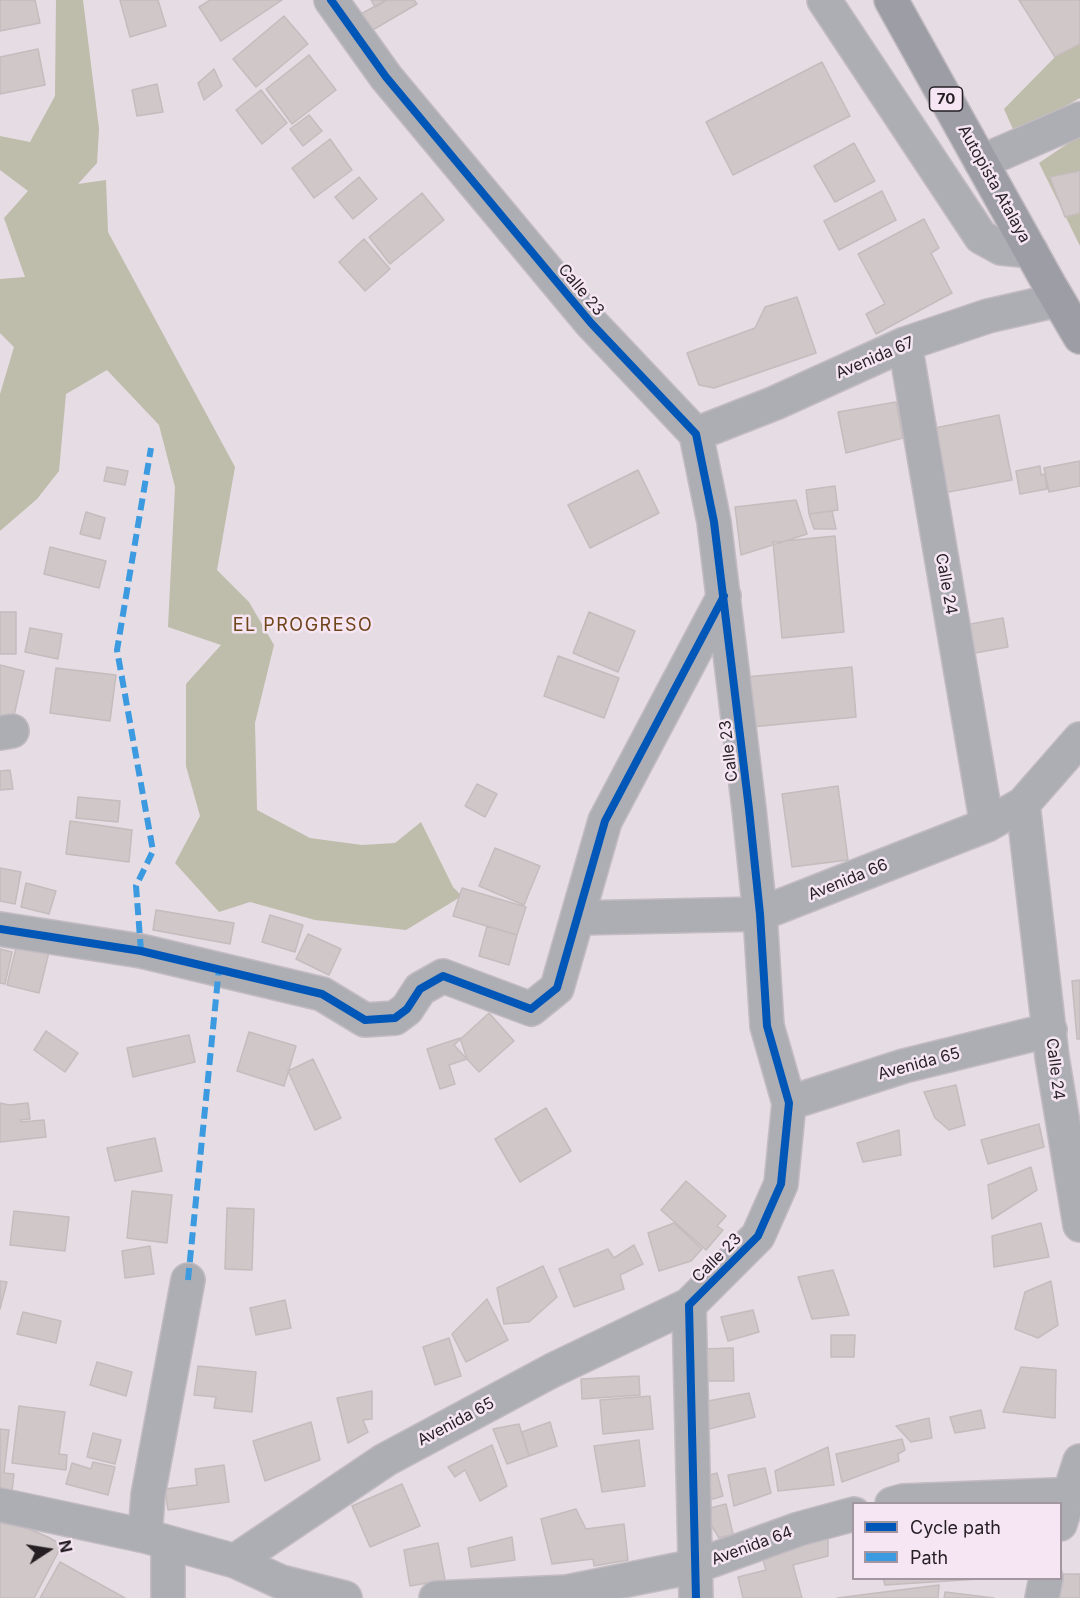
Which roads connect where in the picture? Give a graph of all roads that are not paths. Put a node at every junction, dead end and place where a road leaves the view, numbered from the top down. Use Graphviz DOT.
graph roads {
  1 [pos="331,0"];
  2 [pos="824,0"];
  3 [pos="891,0"];
  4 [pos="1080,119"];
  5 [pos="981,162"];
  6 [pos="1031,251"];
  7 [pos="1058,300"];
  8 [pos="1080,337"];
  9 [pos="905,344"];
  10 [pos="696,434"];
  11 [pos="724,596"];
  12 [pos="1080,739"];
  13 [pos="1023,804"];
  14 [pos="987,825"];
  15 [pos="760,914"];
  16 [pos="578,918"];
  17 [pos="0,929"];
  18 [pos="1061,1046"];
  19 [pos="789,1103"];
  20 [pos="1080,1225"];
  21 [pos="188,1280"];
  22 [pos="689,1305"];
  23 [pos="1080,1461"];
  24 [pos="898,1502"];
  25 [pos="959,1502"];
  26 [pos="1070,1504"];
  27 [pos="0,1505"];
  28 [pos="852,1515"];
  29 [pos="156,1540"];
  30 [pos="235,1561"];
  31 [pos="1046,1580"];
  32 [pos="696,1582"];
  33 [pos="168,1598"];
  34 [pos="345,1598"];
  35 [pos="436,1598"];
  36 [pos="1042,1598"];
  1 -- 10 [label="street, Calle 23"];
  2 -- 6 [label="street"];
  3 -- 5 [label="main road, Autopista Atalaya / 70"];
  4 -- 5 [label="street"];
  5 -- 6 [label="main road, Autopista Atalaya / 70"];
  6 -- 7 [label="main road, Autopista Atalaya / 70"];
  7 -- 8 [label="main road, Autopista Atalaya / 70"];
  7 -- 9 [label="street, Avenida 67"];
  9 -- 10 [label="street, Avenida 67"];
  9 -- 14 [label="street, Calle 24"];
  10 -- 11 [label="street, Calle 23"];
  11 -- 15 [label="street, Calle 23"];
  11 -- 16 [label="street"];
  12 -- 13 [label="street, Avenida 66"];
  13 -- 14 [label="street, Avenida 66"];
  13 -- 18 [label="street, Calle 24"];
  14 -- 15 [label="street, Avenida 66"];
  15 -- 16 [label="street, Avenida 66"];
  15 -- 19 [label="street, Calle 23"];
  16 -- 17 [label="street"];
  18 -- 19 [label="street, Avenida 65"];
  18 -- 20 [label="street, Calle 24"];
  19 -- 22 [label="street, Calle 23"];
  21 -- 29 [label="street"];
  22 -- 30 [label="street, Avenida 65"];
  22 -- 32 [label="street, Calle 23"];
  23 -- 26 [label="street"];
  24 -- 25 [label="street"];
  27 -- 29 [label="street"];
  28 -- 32 [label="street, Avenida 64"];
  29 -- 30 [label="street"];
  29 -- 33 [label="street"];
  30 -- 34 [label="street"];
  31 -- 36 [label="street"];
  32 -- 35 [label="street, Avenida 64"];
}
